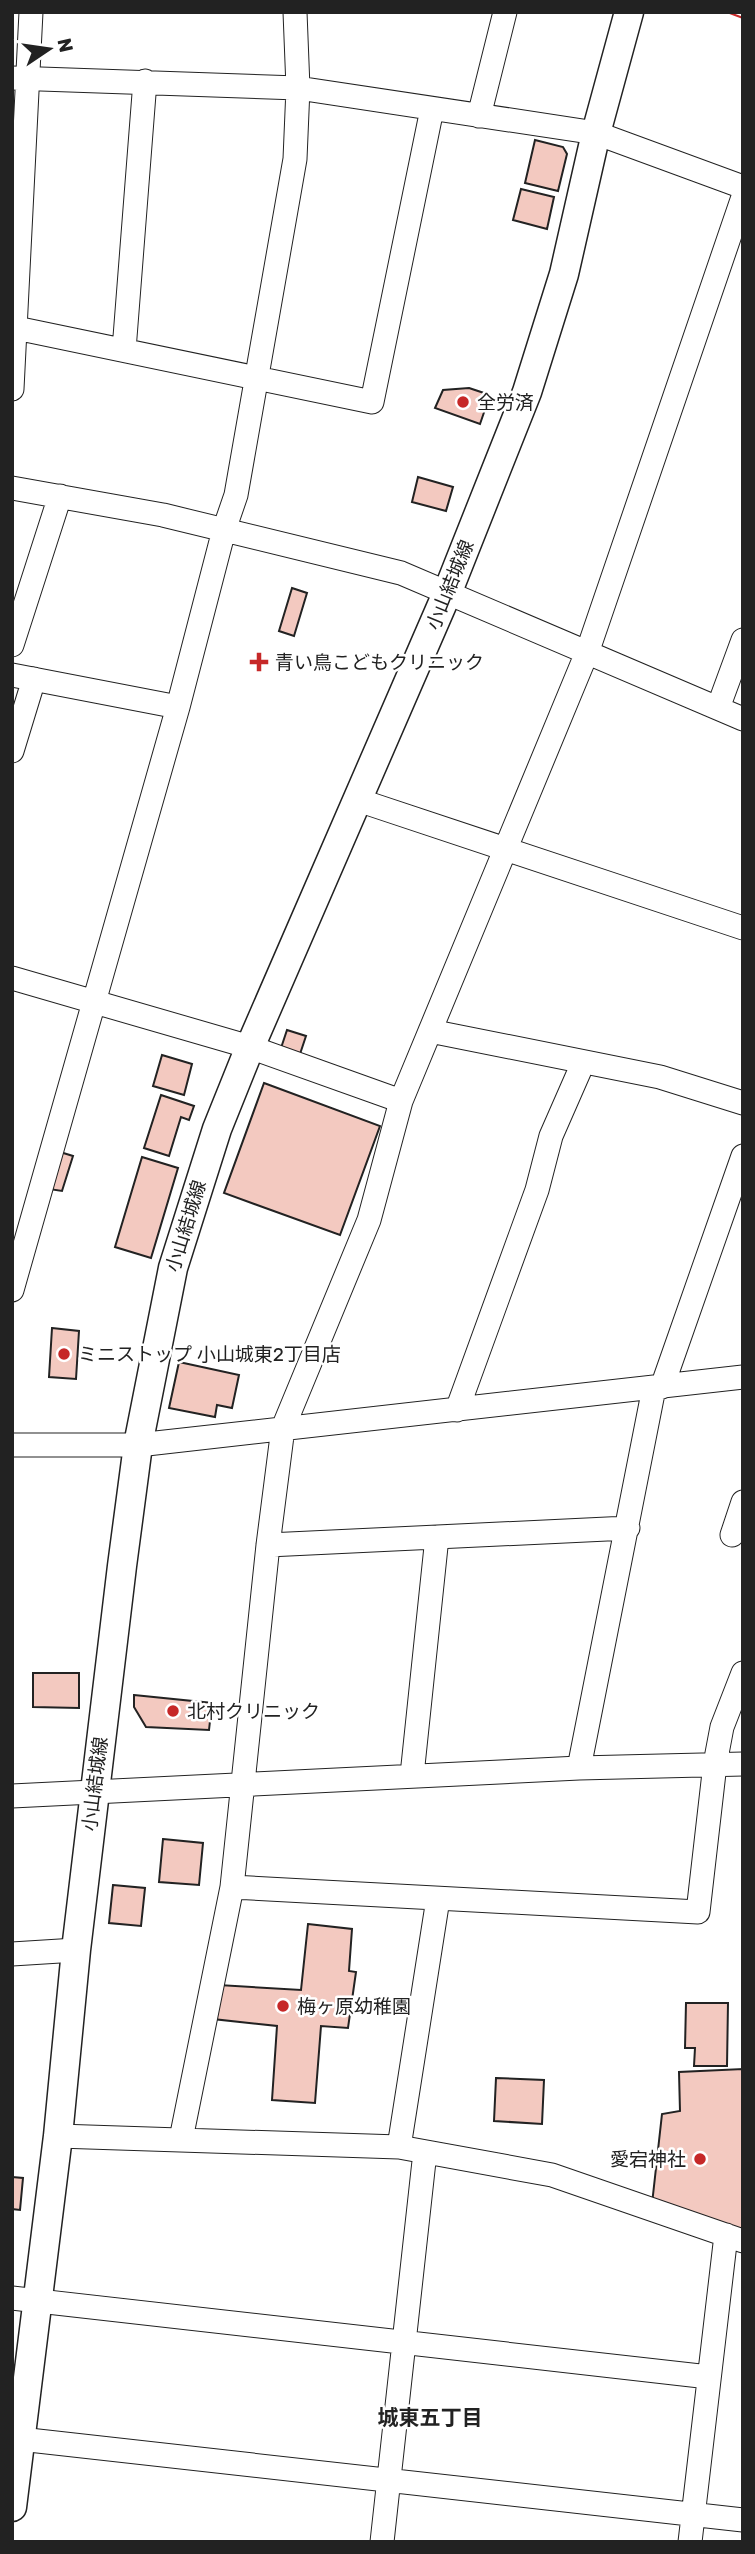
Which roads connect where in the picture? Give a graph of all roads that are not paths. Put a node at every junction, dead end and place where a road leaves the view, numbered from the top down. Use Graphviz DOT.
graph roads {
  1 [pos="31,12"];
  2 [pos="295,12"];
  3 [pos="505,12"];
  4 [pos="629,12"];
  5 [pos="21,78"];
  6 [pos="145,81"];
  7 [pos="298,88"];
  8 [pos="432,110"];
  9 [pos="479,116"];
  10 [pos="596,133"];
  11 [pos="743,187"];
  12 [pos="743,197"];
  13 [pos="16,328"];
  14 [pos="124,350"];
  15 [pos="257,379"];
  16 [pos="12,389"];
  17 [pos="12,488"];
  18 [pos="60,496"];
  19 [pos="224,530"];
  20 [pos="448,592"];
  21 [pos="743,640"];
  22 [pos="12,645"];
  23 [pos="588,650"];
  24 [pos="23,677"];
  25 [pos="178,707"];
  26 [pos="718,708"];
  27 [pos="743,719"];
  28 [pos="12,751"];
  29 [pos="358,800"];
  30 [pos="505,848"];
  31 [pos="740,920"];
  32 [pos="12,978"];
  33 [pos="94,1002"];
  34 [pos="430,1031"];
  35 [pos="250,1047"];
  36 [pos="583,1063"];
  37 [pos="401,1101"];
  38 [pos="743,1103"];
  39 [pos="743,1156"];
  40 [pos="12,1290"];
  41 [pos="743,1377"];
  42 [pos="658,1387"];
  43 [pos="457,1410"];
  44 [pos="284,1428"];
  45 [pos="12,1445"];
  46 [pos="138,1446"];
  47 [pos="743,1503"];
  48 [pos="628,1528"];
  49 [pos="732,1535"];
  50 [pos="437,1537"];
  51 [pos="268,1545"];
  52 [pos="743,1673"];
  53 [pos="715,1764"];
  54 [pos="743,1764"];
  55 [pos="579,1768"];
  56 [pos="412,1775"];
  57 [pos="242,1783"];
  58 [pos="94,1789"];
  59 [pos="12,1796"];
  60 [pos="232,1887"];
  61 [pos="438,1899"];
  62 [pos="76,1950"];
  63 [pos="12,1954"];
  64 [pos="58,2136"];
  65 [pos="181,2139"];
  66 [pos="399,2147"];
  67 [pos="425,2152"];
  68 [pos="734,2238"];
  69 [pos="24,2299"];
  70 [pos="404,2342"];
  71 [pos="709,2377"];
  72 [pos="20,2439"];
  73 [pos="390,2482"];
  74 [pos="12,2507"];
  75 [pos="693,2515"];
  76 [pos="743,2519"];
  77 [pos="382,2542"];
  78 [pos="690,2542"];
  1 -- 5 [label="street"];
  2 -- 7 [label="street"];
  3 -- 9 [label="street"];
  4 -- 10 [label="main road, 小山結城線"];
  5 -- 6 [label="street"];
  5 -- 13 [label="street"];
  6 -- 7 [label="street"];
  6 -- 14 [label="street"];
  7 -- 8 [label="street"];
  7 -- 15 [label="street"];
  8 -- 9 [label="street"];
  8 -- 15 [label="street"];
  9 -- 10 [label="street"];
  10 -- 11 [label="street"];
  10 -- 20 [label="main road, 小山結城線"];
  12 -- 23 [label="street"];
  13 -- 14 [label="street"];
  13 -- 16 [label="street"];
  14 -- 15 [label="street"];
  15 -- 19 [label="street"];
  17 -- 18 [label="street"];
  18 -- 19 [label="street"];
  18 -- 22 [label="street"];
  19 -- 20 [label="street"];
  19 -- 25 [label="street"];
  20 -- 23 [label="street"];
  20 -- 29 [label="main road, 小山結城線"];
  21 -- 26 [label="street"];
  23 -- 26 [label="street"];
  23 -- 30 [label="street"];
  24 -- 25 [label="street"];
  24 -- 28 [label="street"];
  25 -- 33 [label="street"];
  26 -- 27 [label="street"];
  29 -- 30 [label="street"];
  29 -- 35 [label="main road, 小山結城線"];
  30 -- 31 [label="street"];
  30 -- 34 [label="street"];
  32 -- 33 [label="street"];
  33 -- 35 [label="street"];
  33 -- 40 [label="street"];
  34 -- 36 [label="street"];
  34 -- 37 [label="street"];
  35 -- 37 [label="street"];
  35 -- 46 [label="main road, 小山結城線"];
  36 -- 38 [label="street"];
  36 -- 43 [label="street"];
  37 -- 44 [label="street"];
  39 -- 42 [label="street"];
  41 -- 42 [label="street"];
  42 -- 43 [label="street"];
  42 -- 48 [label="street"];
  43 -- 44 [label="street"];
  44 -- 46 [label="street"];
  44 -- 51 [label="street"];
  45 -- 46 [label="street"];
  46 -- 58 [label="main road, 小山結城線"];
  47 -- 49 [label="street"];
  48 -- 50 [label="street"];
  48 -- 55 [label="street"];
  50 -- 51 [label="street"];
  50 -- 56 [label="street"];
  51 -- 57 [label="street"];
  52 -- 53 [label="street"];
  53 -- 54 [label="street"];
  53 -- 55 [label="street"];
  53 -- 61 [label="street"];
  55 -- 56 [label="street"];
  56 -- 57 [label="street"];
  57 -- 58 [label="street"];
  57 -- 60 [label="street"];
  58 -- 59 [label="street"];
  58 -- 62 [label="main road, 小山結城線"];
  60 -- 61 [label="street"];
  60 -- 65 [label="street"];
  61 -- 66 [label="street"];
  62 -- 63 [label="street"];
  62 -- 64 [label="main road, 小山結城線"];
  64 -- 65 [label="street"];
  64 -- 69 [label="main road, 小山結城線"];
  65 -- 66 [label="street"];
  66 -- 67 [label="street"];
  67 -- 68 [label="street"];
  67 -- 70 [label="street"];
  68 -- 71 [label="street"];
  69 -- 70 [label="street"];
  69 -- 72 [label="main road, 小山結城線"];
  70 -- 71 [label="street"];
  70 -- 73 [label="street"];
  71 -- 75 [label="street"];
  72 -- 73 [label="street"];
  72 -- 74 [label="main road, 小山結城線"];
  73 -- 75 [label="street"];
  73 -- 77 [label="street"];
  75 -- 76 [label="street"];
  75 -- 78 [label="street"];
}
